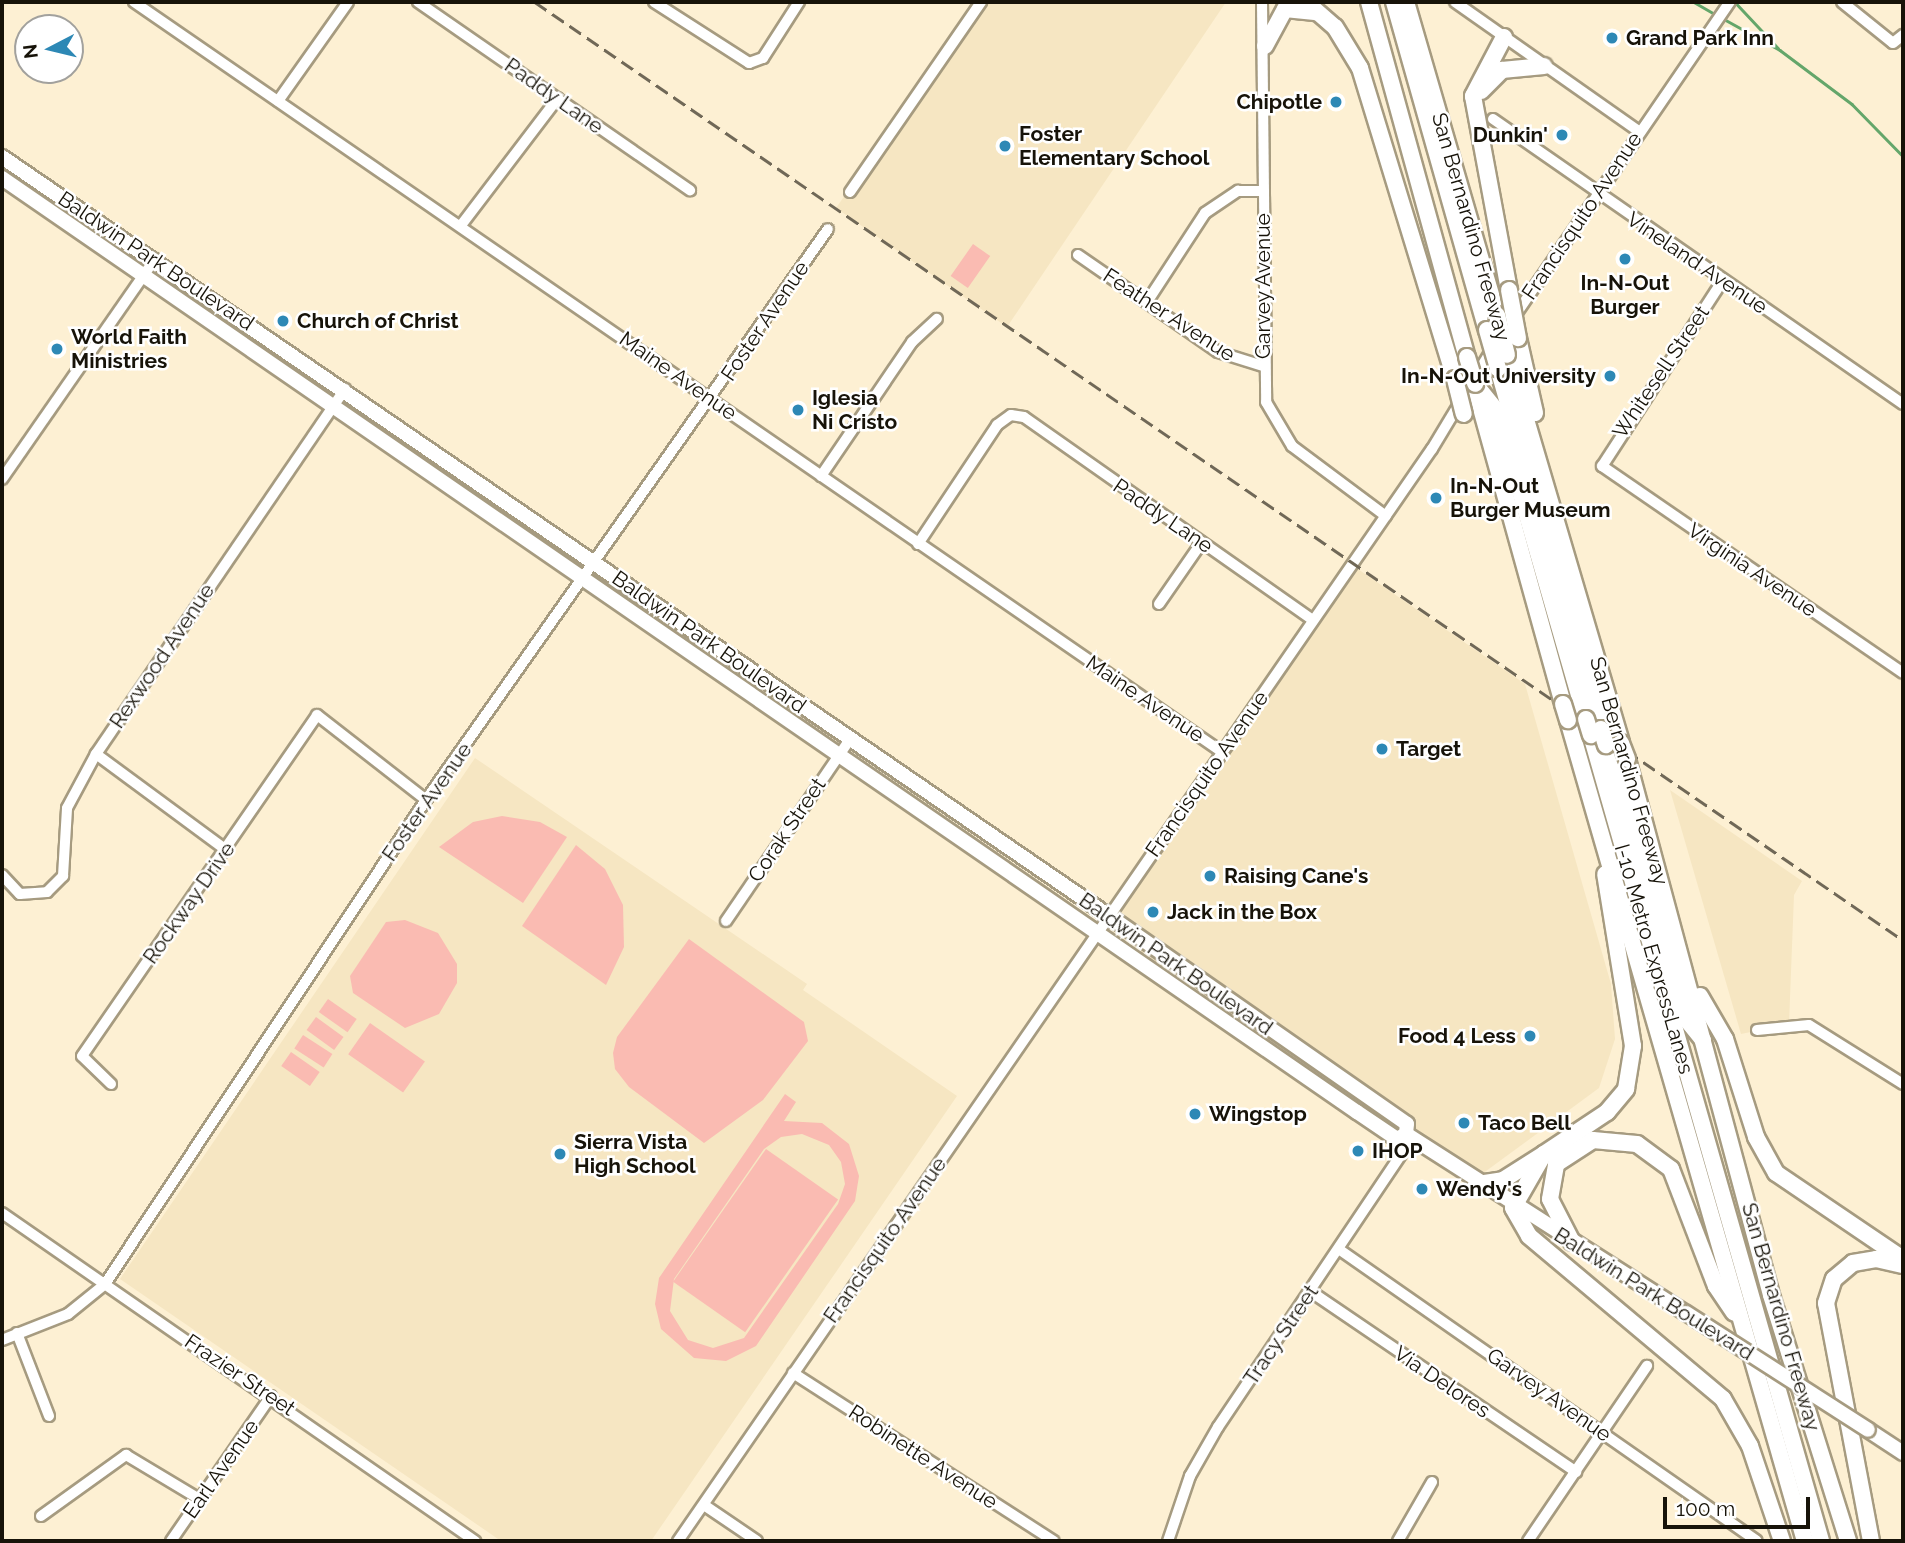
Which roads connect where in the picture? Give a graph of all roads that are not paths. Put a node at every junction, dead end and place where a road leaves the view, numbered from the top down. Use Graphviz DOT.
graph roads {
  1 [pos="134,2"];
  2 [pos="348,2"];
  3 [pos="418,2"];
  4 [pos="799,2"];
  5 [pos="981,2"];
  6 [pos="1262,2"];
  7 [pos="1306,2"];
  8 [pos="1369,2"];
  9 [pos="1394,2"];
  10 [pos="1406,2"];
  11 [pos="1455,2"];
  12 [pos="1730,2"];
  13 [pos="1843,2"];
  14 [pos="657,3"];
  15 [pos="1324,17"];
  16 [pos="1903,35"];
  17 [pos="1504,37"];
  18 [pos="1265,46"];
  19 [pos="1544,66"];
  20 [pos="558,98"];
  21 [pos="278,101"];
  22 [pos="1474,106"];
  23 [pos="1493,119"];
  24 [pos="1640,132"];
  25 [pos="2,157"];
  26 [pos="2,178"];
  27 [pos="690,190"];
  28 [pos="1264,191"];
  29 [pos="850,192"];
  30 [pos="1597,194"];
  31 [pos="462,224"];
  32 [pos="828,229"];
  33 [pos="1078,255"];
  34 [pos="155,259"];
  35 [pos="144,272"];
  36 [pos="1723,280"];
  37 [pos="1147,302"];
  38 [pos="937,319"];
  39 [pos="1503,362"];
  40 [pos="1263,366"];
  41 [pos="345,389"];
  42 [pos="1479,390"];
  43 [pos="711,400"];
  44 [pos="1903,404"];
  45 [pos="332,408"];
  46 [pos="1491,442"];
  47 [pos="1602,466"];
  48 [pos="821,476"];
  49 [pos="2,479"];
  50 [pos="1548,487"];
  51 [pos="1386,516"];
  52 [pos="1202,542"];
  53 [pos="918,544"];
  54 [pos="598,563"];
  55 [pos="584,581"];
  56 [pos="1159,604"];
  57 [pos="1313,620"];
  58 [pos="1903,673"];
  59 [pos="1601,734"];
  60 [pos="849,741"];
  61 [pos="1223,752"];
  62 [pos="96,754"];
  63 [pos="836,757"];
  64 [pos="426,800"];
  65 [pos="1598,823"];
  66 [pos="226,850"];
  67 [pos="2,874"];
  68 [pos="1109,916"];
  69 [pos="726,921"];
  70 [pos="1099,930"];
  71 [pos="1685,969"];
  72 [pos="1214,1011"];
  73 [pos="1757,1030"];
  74 [pos="1273,1031"];
  75 [pos="1709,1047"];
  76 [pos="111,1084"];
  77 [pos="1903,1084"];
  78 [pos="1409,1136"];
  79 [pos="1544,1154"];
  80 [pos="1478,1184"];
  81 [pos="1513,1208"];
  82 [pos="2,1213"];
  83 [pos="1572,1242"];
  84 [pos="1340,1250"];
  85 [pos="1903,1259"];
  86 [pos="1903,1265"];
  87 [pos="105,1284"];
  88 [pos="1310,1291"];
  89 [pos="1744,1328"];
  90 [pos="17,1333"];
  91 [pos="2,1340"];
  92 [pos="1647,1366"];
  93 [pos="793,1373"];
  94 [pos="271,1396"];
  95 [pos="49,1416"];
  96 [pos="1601,1432"];
  97 [pos="1903,1453"];
  98 [pos="1576,1472"];
  99 [pos="1432,1482"];
  100 [pos="201,1500"];
  101 [pos="704,1505"];
  102 [pos="41,1516"];
  103 [pos="171,1541"];
  104 [pos="475,1541"];
  105 [pos="678,1541"];
  106 [pos="757,1541"];
  107 [pos="1054,1541"];
  108 [pos="1168,1541"];
  109 [pos="1398,1541"];
  110 [pos="1528,1541"];
  111 [pos="1757,1541"];
  112 [pos="1782,1541"];
  113 [pos="1805,1541"];
  114 [pos="1821,1541"];
  115 [pos="1848,1541"];
  116 [pos="1871,1541"];
  1 -- 21 [label="street, Maine Avenue"];
  2 -- 21 [label="street"];
  3 -- 20 [label="street, Paddy Lane"];
  4 -- 14 [label="street"];
  5 -- 29 [label="street"];
  6 -- 18 [label="street, Garvey Avenue"];
  7 -- 15 [label="highway"];
  8 -- 42 [label="highway, San Bernardino Freeway, bridge"];
  9 -- 39 [label="highway, I-10 Metro ExpressLanes, bridge"];
  10 -- 39 [label="highway, San Bernardino Freeway, bridge"];
  11 -- 17 [label="street"];
  12 -- 24 [label="street, Francisquito Avenue"];
  13 -- 16 [label="street"];
  15 -- 18 [label="highway"];
  15 -- 46 [label="highway, bridge"];
  17 -- 19 [label="street"];
  17 -- 22 [label="highway"];
  18 -- 28 [label="street, Garvey Avenue"];
  19 -- 22 [label="highway"];
  19 -- 24 [label="street"];
  20 -- 27 [label="street, Paddy Lane"];
  20 -- 31 [label="street"];
  21 -- 31 [label="street, Maine Avenue"];
  22 -- 50 [label="highway, bridge"];
  23 -- 30 [label="street, Vineland Avenue"];
  24 -- 30 [label="street, Francisquito Avenue"];
  25 -- 34 [label="main road, Baldwin Park Boulevard"];
  26 -- 35 [label="main road, Baldwin Park Boulevard"];
  28 -- 37 [label="street"];
  28 -- 40 [label="street, Garvey Avenue"];
  30 -- 36 [label="street, Vineland Avenue"];
  30 -- 51 [label="street, Francisquito Avenue"];
  31 -- 43 [label="street, Maine Avenue"];
  32 -- 43 [label="street, Foster Avenue"];
  33 -- 37 [label="street, Feather Avenue"];
  34 -- 35 [label="street"];
  34 -- 41 [label="main road, Baldwin Park Boulevard"];
  35 -- 45 [label="main road, Baldwin Park Boulevard"];
  35 -- 49 [label="street"];
  36 -- 44 [label="street, Vineland Avenue"];
  36 -- 47 [label="street, Whitesell Street"];
  37 -- 40 [label="street, Feather Avenue"];
  38 -- 48 [label="street"];
  39 -- 50 [label="highway, San Bernardino Freeway"];
  39 -- 59 [label="highway, I-10 Metro ExpressLanes"];
  40 -- 51 [label="street, Garvey Avenue"];
  41 -- 45 [label="street, Rexwood Avenue"];
  41 -- 54 [label="main road, Baldwin Park Boulevard"];
  42 -- 46 [label="highway, San Bernardino Freeway"];
  42 -- 59 [label="highway, I-10 Metro ExpressLanes"];
  43 -- 48 [label="street, Maine Avenue"];
  43 -- 54 [label="street, Foster Avenue"];
  45 -- 55 [label="main road, Baldwin Park Boulevard"];
  45 -- 62 [label="street, Rexwood Avenue"];
  46 -- 65 [label="highway, San Bernardino Freeway"];
  47 -- 58 [label="street, Virginia Avenue"];
  48 -- 53 [label="street, Maine Avenue"];
  50 -- 59 [label="highway, San Bernardino Freeway"];
  51 -- 57 [label="street, Francisquito Avenue"];
  52 -- 53 [label="street, Paddy Lane"];
  52 -- 56 [label="street"];
  52 -- 57 [label="street, Paddy Lane"];
  53 -- 61 [label="street, Maine Avenue"];
  54 -- 55 [label="street, Foster Avenue"];
  54 -- 60 [label="main road, Baldwin Park Boulevard"];
  55 -- 63 [label="main road, Baldwin Park Boulevard"];
  55 -- 64 [label="street, Foster Avenue"];
  57 -- 61 [label="street, Francisquito Avenue"];
  59 -- 71 [label="highway, San Bernardino Freeway, bridge"];
  59 -- 75 [label="highway, I-10 Metro ExpressLanes"];
  59 -- 114 [label="highway, I-10 Metro ExpressLanes"];
  60 -- 63 [label="street, Corak Street"];
  60 -- 68 [label="main road, Baldwin Park Boulevard"];
  61 -- 68 [label="street, Francisquito Avenue"];
  62 -- 66 [label="street"];
  62 -- 67 [label="street, Rexwood Avenue"];
  63 -- 69 [label="street, Corak Street"];
  63 -- 70 [label="main road, Baldwin Park Boulevard"];
  64 -- 66 [label="street, Rockway Drive"];
  64 -- 87 [label="street, Foster Avenue"];
  65 -- 79 [label="highway"];
  65 -- 89 [label="highway, San Bernardino Freeway"];
  66 -- 76 [label="street, Rockway Drive"];
  68 -- 70 [label="street, Francisquito Avenue"];
  68 -- 74 [label="main road, Baldwin Park Boulevard"];
  70 -- 72 [label="main road, Baldwin Park Boulevard"];
  70 -- 93 [label="street, Francisquito Avenue"];
  71 -- 75 [label="highway, San Bernardino Freeway"];
  71 -- 85 [label="highway"];
  72 -- 74 [label="main road"];
  72 -- 78 [label="main road, Baldwin Park Boulevard"];
  73 -- 77 [label="street"];
  74 -- 78 [label="main road, Baldwin Park Boulevard"];
  75 -- 115 [label="highway, San Bernardino Freeway"];
  78 -- 80 [label="main road, Baldwin Park Boulevard"];
  78 -- 84 [label="street, Tracy Street"];
  79 -- 80 [label="highway"];
  79 -- 81 [label="highway"];
  80 -- 81 [label="main road, Baldwin Park Boulevard"];
  81 -- 83 [label="main road, Baldwin Park Boulevard"];
  81 -- 112 [label="highway"];
  82 -- 87 [label="street, Frazier Street"];
  83 -- 89 [label="highway"];
  83 -- 97 [label="main road, Baldwin Park Boulevard, bridge"];
  84 -- 88 [label="street, Tracy Street"];
  84 -- 96 [label="street, Garvey Avenue"];
  86 -- 116 [label="highway"];
  87 -- 90 [label="street, Foster Avenue"];
  87 -- 94 [label="street, Frazier Street"];
  88 -- 98 [label="street, Via Delores"];
  88 -- 108 [label="street, Tracy Street"];
  89 -- 113 [label="highway, San Bernardino Freeway"];
  90 -- 91 [label="street, Foster Avenue"];
  90 -- 95 [label="street"];
  92 -- 96 [label="street"];
  93 -- 101 [label="street, Francisquito Avenue"];
  93 -- 107 [label="street, Robinette Avenue"];
  94 -- 100 [label="street, Earl Avenue"];
  94 -- 104 [label="street, Frazier Street"];
  96 -- 98 [label="street"];
  96 -- 111 [label="street, Garvey Avenue"];
  98 -- 110 [label="street"];
  99 -- 109 [label="street"];
  100 -- 102 [label="street"];
  100 -- 103 [label="street, Earl Avenue"];
  101 -- 105 [label="street, Francisquito Avenue"];
  101 -- 106 [label="street"];
}
